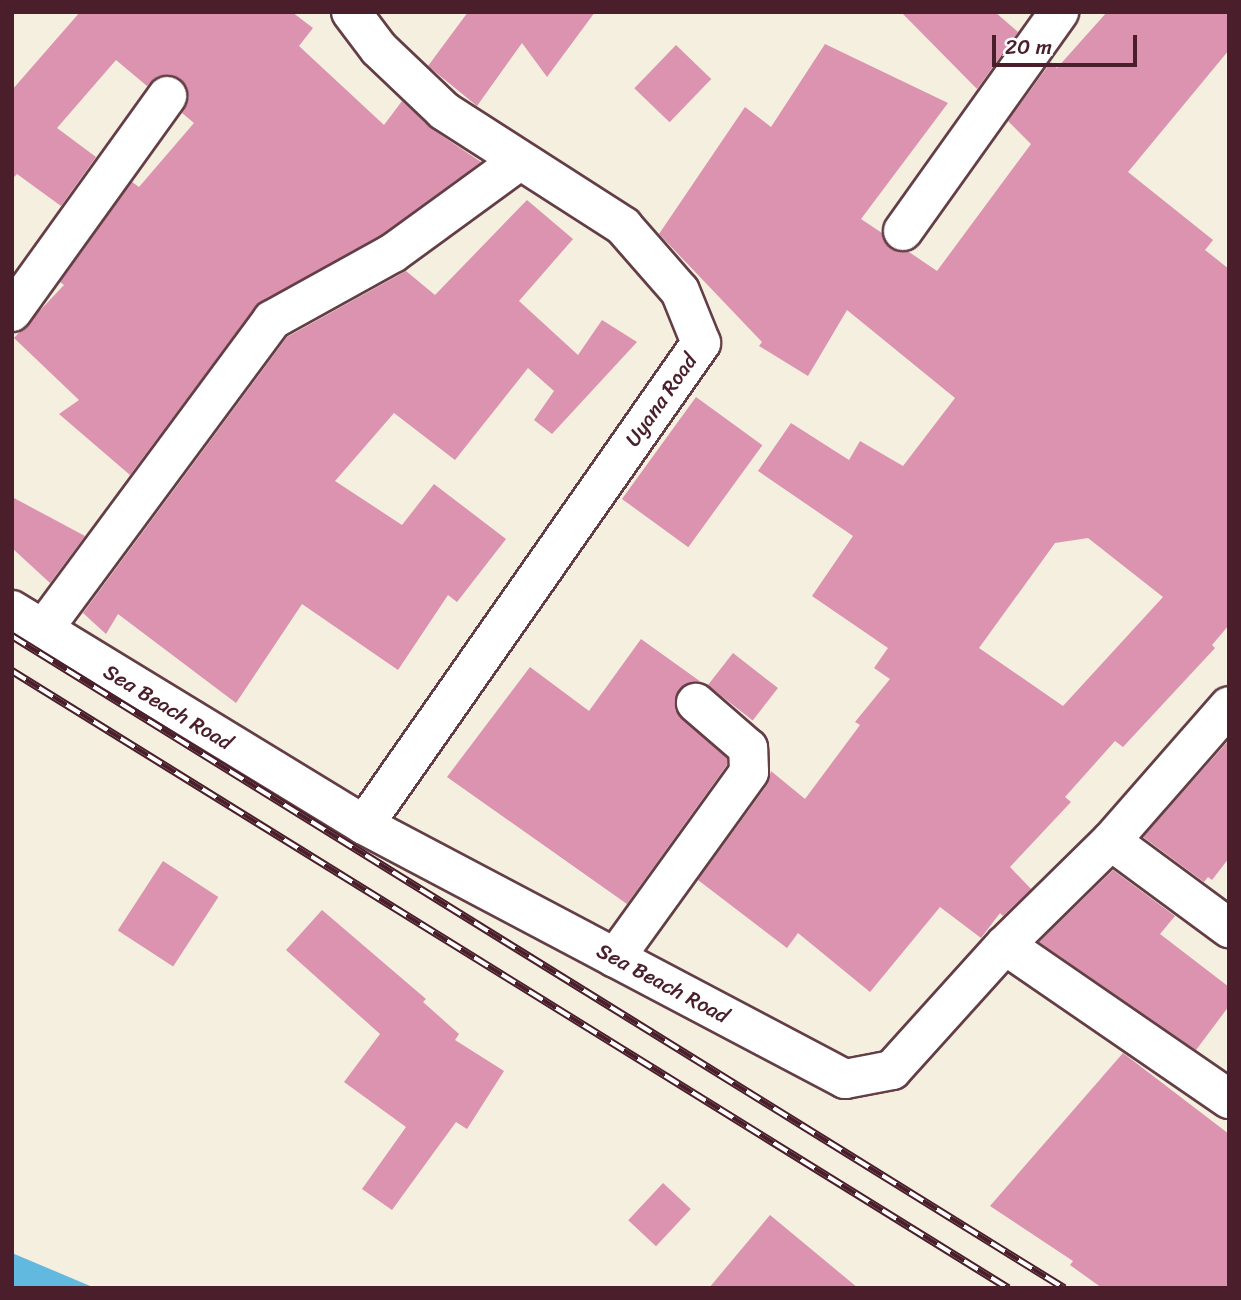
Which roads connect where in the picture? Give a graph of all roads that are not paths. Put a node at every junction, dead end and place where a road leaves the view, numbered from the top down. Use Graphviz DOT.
graph roads {
  1 [pos="351,12"];
  2 [pos="1059,12"];
  3 [pos="167,96"];
  4 [pos="518,162"];
  5 [pos="903,231"];
  6 [pos="12,312"];
  7 [pos="27,621"];
  8 [pos="696,703"];
  9 [pos="1229,706"];
  10 [pos="364,825"];
  11 [pos="1111,841"];
  12 [pos="1229,928"];
  13 [pos="1005,944"];
  14 [pos="615,958"];
  15 [pos="1229,1099"];
  1 -- 4 [label="street, Uyana Road"];
  2 -- 5 [label="street"];
  3 -- 6 [label="street"];
  4 -- 7 [label="street"];
  4 -- 10 [label="street, Uyana Road"];
  7 -- 10 [label="street, Sea Beach Road"];
  8 -- 14 [label="street"];
  9 -- 11 [label="street, Sea Beach Road"];
  10 -- 14 [label="street, Sea Beach Road"];
  11 -- 12 [label="street"];
  11 -- 13 [label="street, Sea Beach Road"];
  13 -- 14 [label="street, Sea Beach Road"];
  13 -- 15 [label="street"];
}
